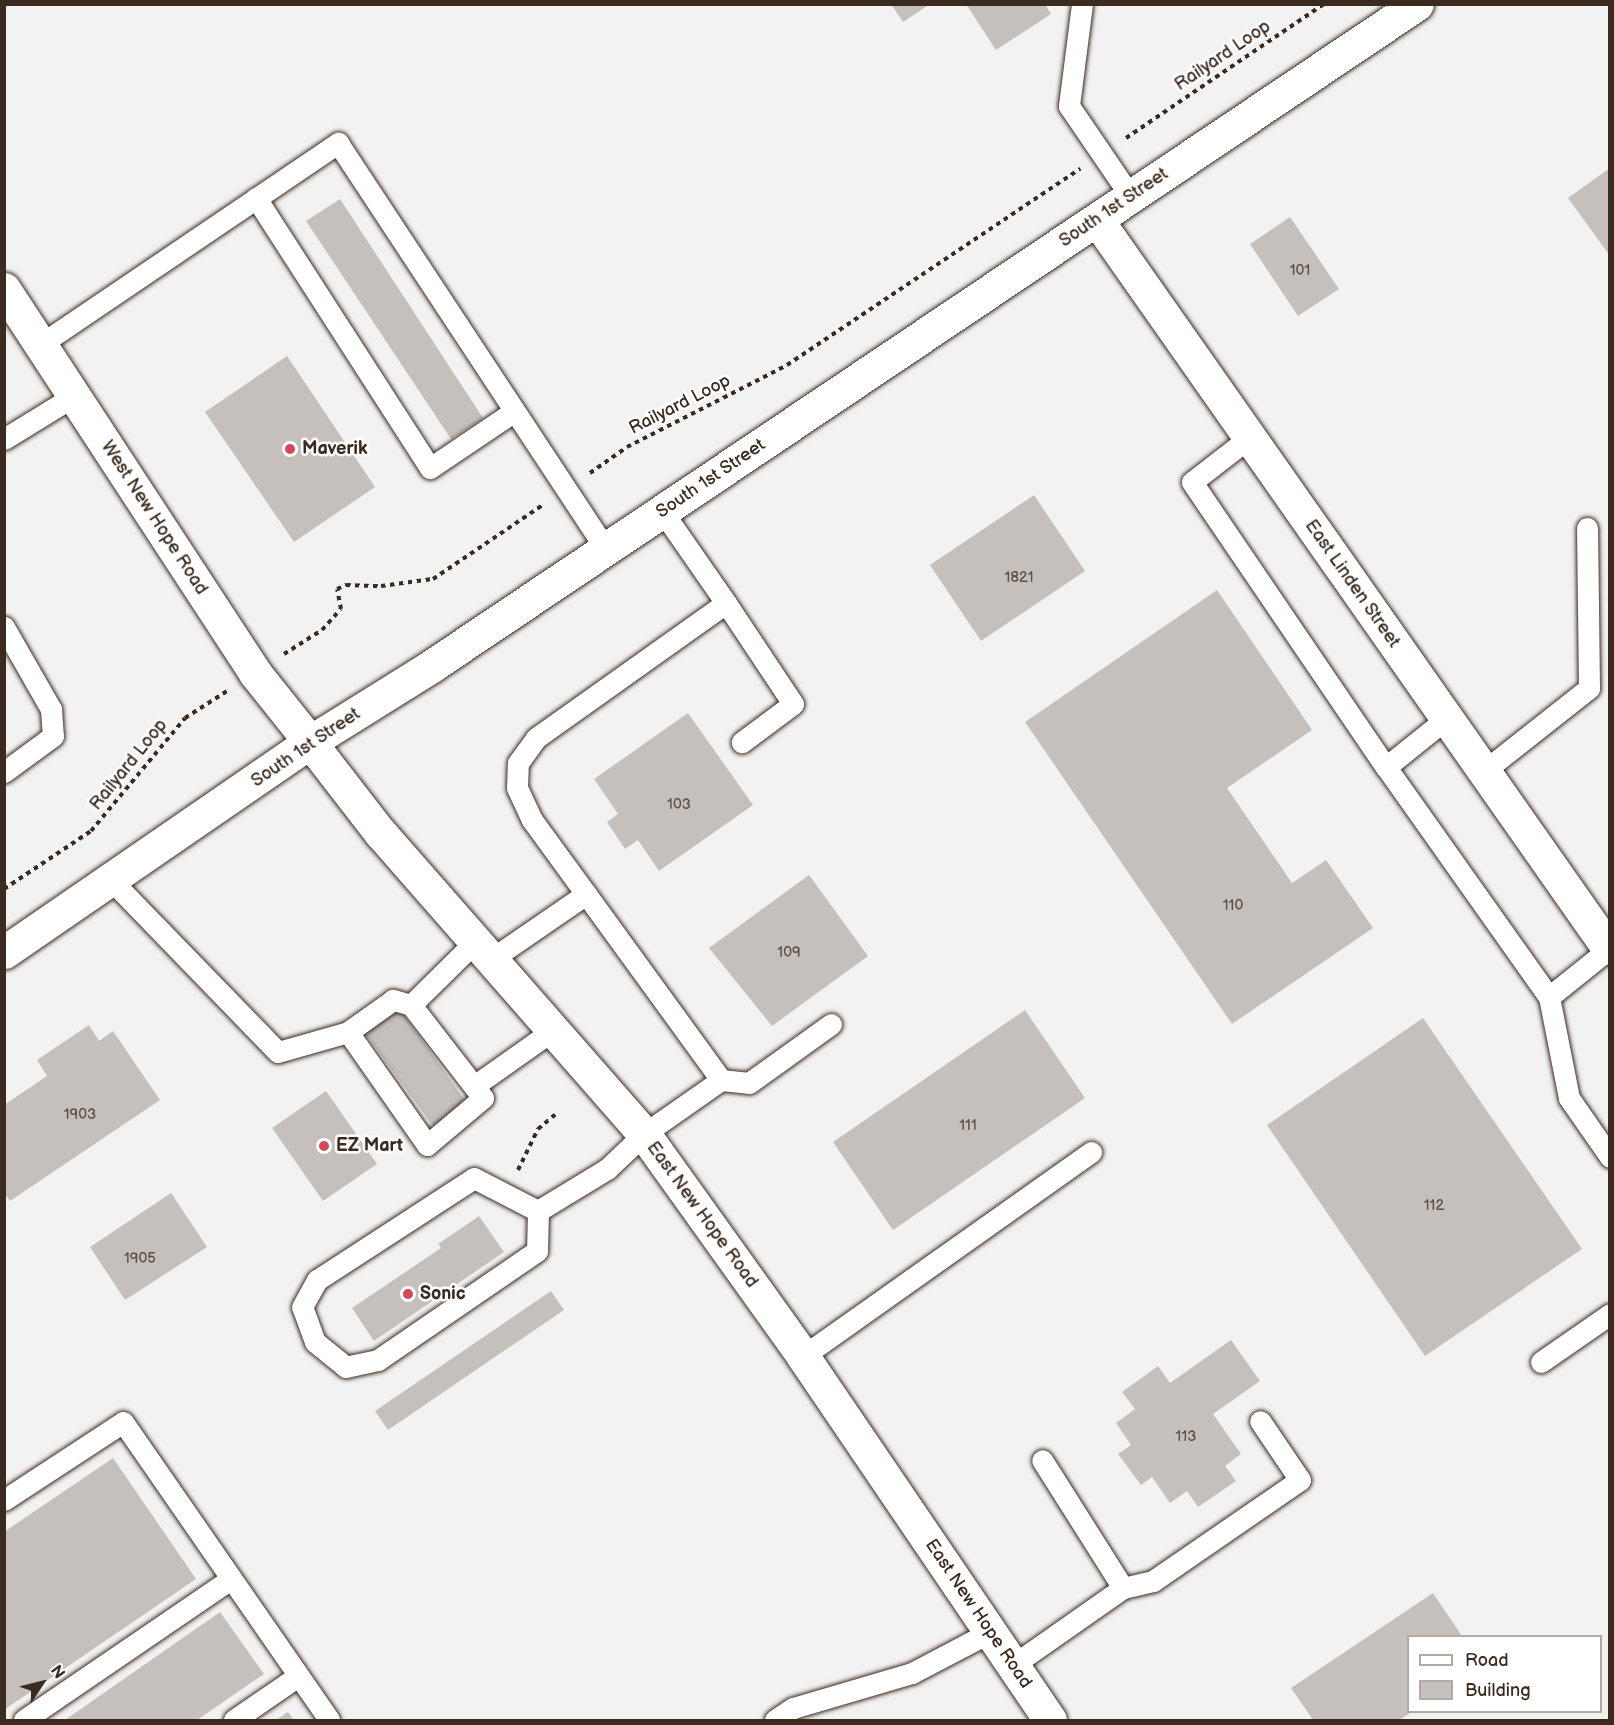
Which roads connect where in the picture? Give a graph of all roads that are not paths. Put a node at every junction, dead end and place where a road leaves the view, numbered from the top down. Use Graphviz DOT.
graph roads {
  1 [pos="1082,4"];
  2 [pos="1417,4"];
  3 [pos="1131,197"];
  4 [pos="256,198"];
  5 [pos="1097,220"];
  6 [pos="4,289"];
  7 [pos="40,344"];
  8 [pos="74,396"];
  9 [pos="513,412"];
  10 [pos="1250,437"];
  11 [pos="4,439"];
  12 [pos="662,511"];
  13 [pos="1587,528"];
  14 [pos="606,549"];
  15 [pos="726,603"];
  16 [pos="4,627"];
  17 [pos="1599,686"];
  18 [pos="1447,718"];
  19 [pos="310,742"];
  20 [pos="742,742"];
  21 [pos="1386,767"];
  22 [pos="1484,771"];
  23 [pos="4,772"];
  24 [pos="112,881"];
  25 [pos="586,894"];
  26 [pos="1609,948"];
  27 [pos="485,949"];
  28 [pos="5,952"];
  29 [pos="1549,997"];
  30 [pos="411,1005"];
  31 [pos="831,1024"];
  32 [pos="553,1030"];
  33 [pos="348,1032"];
  34 [pos="721,1080"];
  35 [pos="474,1086"];
  36 [pos="644,1134"];
  37 [pos="1091,1152"];
  38 [pos="1610,1157"];
  39 [pos="538,1211"];
  40 [pos="1610,1314"];
  41 [pos="803,1356"];
  42 [pos="1541,1362"];
  43 [pos="1260,1421"];
  44 [pos="1042,1460"];
  45 [pos="4,1500"];
  46 [pos="231,1579"];
  47 [pos="1123,1588"];
  48 [pos="990,1632"];
  49 [pos="1013,1665"];
  50 [pos="298,1676"];
  51 [pos="24,1720"];
  52 [pos="234,1720"];
  53 [pos="329,1720"];
  54 [pos="776,1720"];
  55 [pos="1050,1720"];
  1 -- 3 [label="lane"];
  2 -- 3 [label="street, South 1st Street"];
  3 -- 5 [label="street, South 1st Street"];
  4 -- 7 [label="lane"];
  4 -- 9 [label="lane"];
  4 -- 9 [label="lane"];
  5 -- 10 [label="street, East Linden Street"];
  5 -- 12 [label="street, South 1st Street"];
  6 -- 7 [label="street, West New Hope Road"];
  7 -- 8 [label="street, West New Hope Road"];
  8 -- 11 [label="lane"];
  8 -- 19 [label="street, West New Hope Road"];
  9 -- 14 [label="lane"];
  10 -- 18 [label="street, East Linden Street"];
  10 -- 21 [label="lane"];
  12 -- 14 [label="street, South 1st Street"];
  12 -- 15 [label="lane"];
  13 -- 17 [label="lane"];
  14 -- 19 [label="street, South 1st Street"];
  15 -- 20 [label="lane"];
  15 -- 25 [label="lane"];
  16 -- 23 [label="lane"];
  17 -- 22 [label="lane"];
  18 -- 21 [label="lane"];
  18 -- 22 [label="street, East Linden Street"];
  19 -- 24 [label="street, South 1st Street"];
  19 -- 27 [label="street, East New Hope Road"];
  21 -- 29 [label="lane"];
  22 -- 26 [label="street, East Linden Street"];
  24 -- 28 [label="street, South 1st Street"];
  24 -- 33 [label="lane"];
  25 -- 27 [label="lane"];
  25 -- 34 [label="lane"];
  26 -- 29 [label="lane"];
  27 -- 30 [label="lane"];
  27 -- 32 [label="street, East New Hope Road"];
  29 -- 38 [label="lane"];
  30 -- 33 [label="lane"];
  30 -- 35 [label="lane"];
  31 -- 34 [label="lane"];
  32 -- 35 [label="lane"];
  32 -- 36 [label="street, East New Hope Road"];
  33 -- 35 [label="lane"];
  34 -- 36 [label="lane"];
  36 -- 39 [label="lane"];
  36 -- 41 [label="street, East New Hope Road"];
  37 -- 41 [label="lane"];
  39 -- 39 [label="lane"];
  40 -- 42 [label="lane"];
  41 -- 48 [label="street, East New Hope Road"];
  43 -- 47 [label="lane"];
  44 -- 47 [label="lane"];
  45 -- 46 [label="lane"];
  46 -- 50 [label="lane"];
  46 -- 51 [label="lane"];
  47 -- 49 [label="lane"];
  48 -- 49 [label="street, East New Hope Road"];
  48 -- 54 [label="lane"];
  49 -- 55 [label="street, East New Hope Road"];
  50 -- 52 [label="lane"];
  50 -- 53 [label="lane"];
}
